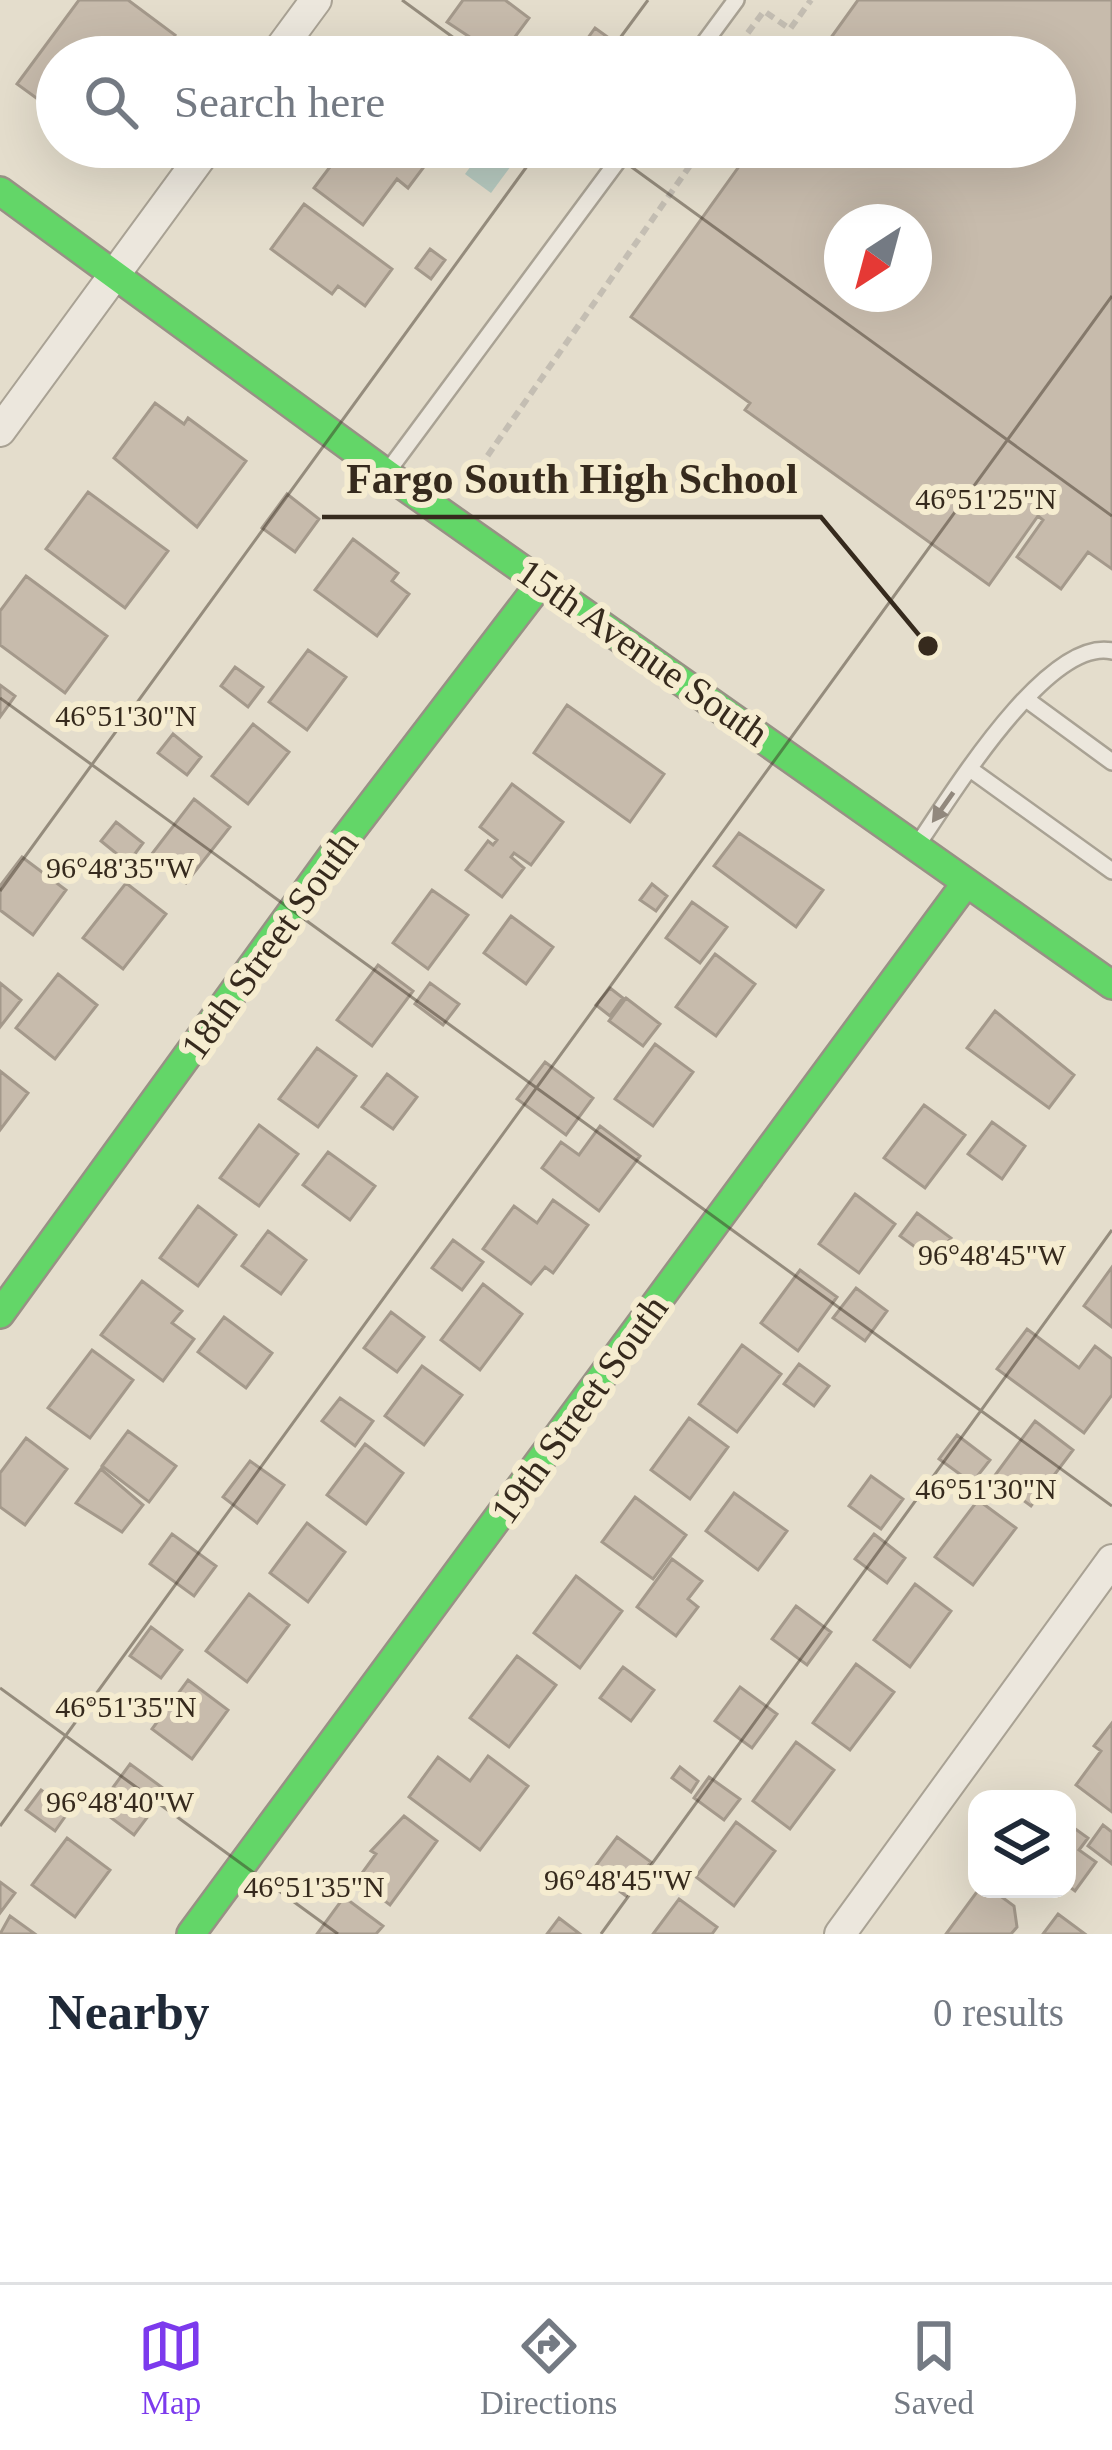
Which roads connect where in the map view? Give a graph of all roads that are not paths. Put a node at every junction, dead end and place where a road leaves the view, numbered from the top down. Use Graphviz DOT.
graph roads {
  1 [pos="316,0"];
  2 [pos="736,0"];
  3 [pos="289,36"];
  4 [pos="709,36"];
  5 [pos="193,168"];
  6 [pos="612,168"];
  7 [pos="0,191"];
  8 [pos="115,275"];
  9 [pos="0,430"];
  10 [pos="387,473"];
  11 [pos="543,580"];
  12 [pos="1112,651"];
  13 [pos="1026,699"];
  14 [pos="1112,763"];
  15 [pos="970,769"];
  16 [pos="917,846"];
  17 [pos="1112,871"];
  18 [pos="966,883"];
  19 [pos="1112,985"];
  20 [pos="0,1314"];
  21 [pos="1112,1560"];
  22 [pos="191,1934"];
  23 [pos="840,1934"];
  1 -- 3 [label="street"];
  2 -- 4 [label="lane"];
  5 -- 8 [label="street"];
  6 -- 10 [label="lane"];
  7 -- 8 [label="street, 15th Avenue South"];
  8 -- 9 [label="street"];
  8 -- 10 [label="street, 15th Avenue South"];
  10 -- 11 [label="street, 15th Avenue South"];
  11 -- 16 [label="street, 15th Avenue South"];
  11 -- 20 [label="street, 18th Street South"];
  12 -- 13 [label="lane"];
  13 -- 14 [label="lane"];
  13 -- 15 [label="lane"];
  15 -- 16 [label="lane, one-way"];
  15 -- 17 [label="lane"];
  16 -- 18 [label="street, 15th Avenue South"];
  18 -- 19 [label="street, 15th Avenue South"];
  18 -- 22 [label="street, 19th Street South"];
  21 -- 23 [label="street"];
}
